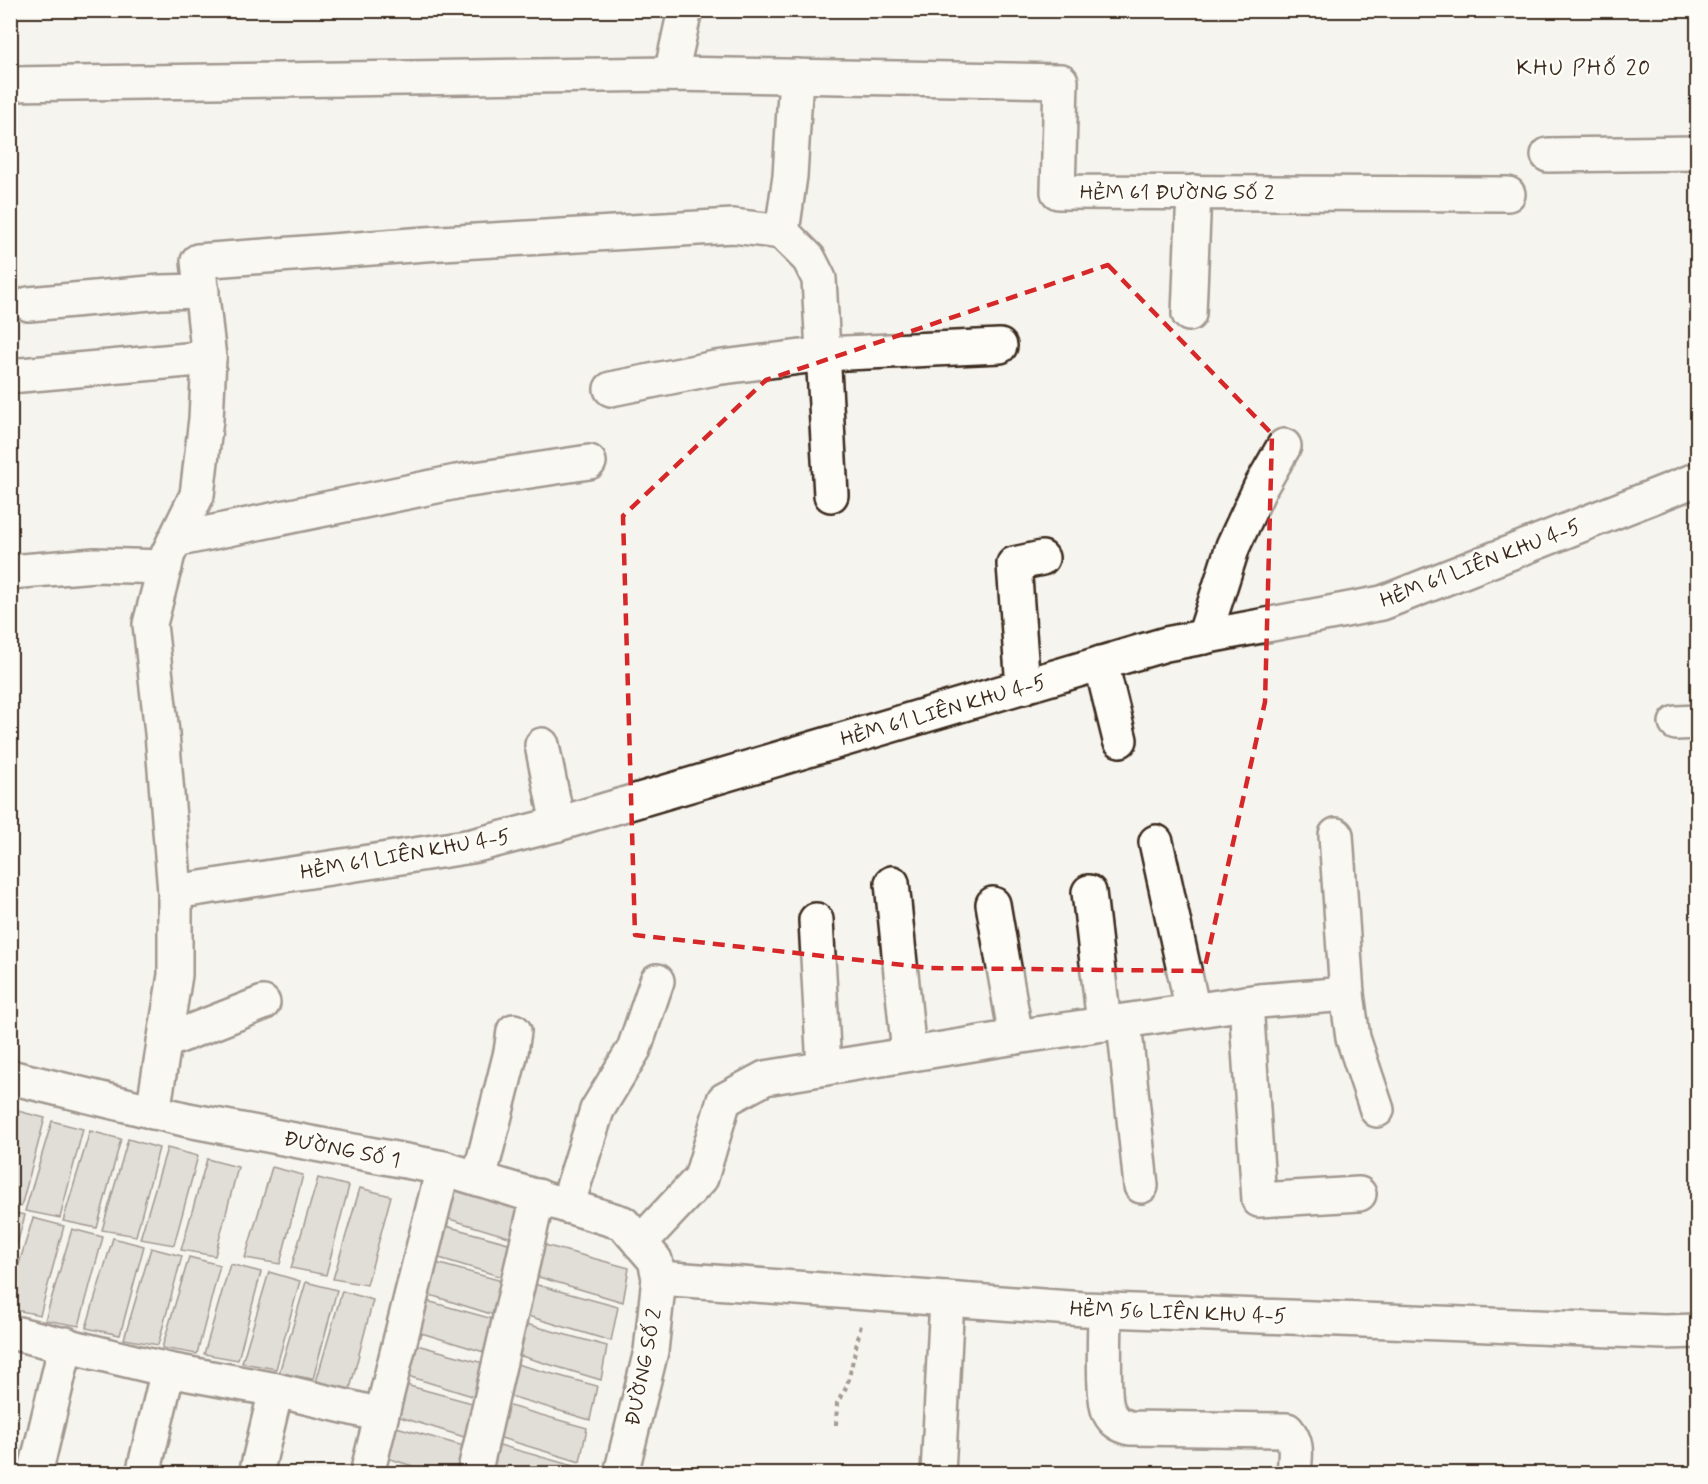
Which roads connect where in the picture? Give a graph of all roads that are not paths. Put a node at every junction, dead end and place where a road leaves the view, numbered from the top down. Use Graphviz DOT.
graph roads {
  1 [pos="685,10"];
  2 [pos="671,74"];
  3 [pos="796,76"];
  4 [pos="10,84"];
  5 [pos="1698,153"];
  6 [pos="1548,155"];
  7 [pos="1194,192"];
  8 [pos="1508,194"];
  9 [pos="782,232"];
  10 [pos="202,291"];
  11 [pos="29,304"];
  12 [pos="1189,314"];
  13 [pos="1000,346"];
  14 [pos="824,354"];
  15 [pos="209,357"];
  16 [pos="10,376"];
  17 [pos="611,389"];
  18 [pos="1284,446"];
  19 [pos="590,462"];
  20 [pos="1698,478"];
  21 [pos="831,495"];
  22 [pos="170,553"];
  23 [pos="1042,558"];
  24 [pos="10,572"];
  25 [pos="1204,637"];
  26 [pos="1101,663"];
  27 [pos="1023,687"];
  28 [pos="1120,740"];
  29 [pos="542,745"];
  30 [pos="558,824"];
  31 [pos="1336,835"];
  32 [pos="1156,842"];
  33 [pos="892,884"];
  34 [pos="175,892"];
  35 [pos="1089,892"];
  36 [pos="993,904"];
  37 [pos="816,920"];
  38 [pos="657,981"];
  39 [pos="1347,994"];
  40 [pos="263,1003"];
  41 [pos="1246,1003"];
  42 [pos="1192,1011"];
  43 [pos="1114,1023"];
  44 [pos="514,1031"];
  45 [pos="1016,1037"];
  46 [pos="164,1042"];
  47 [pos="909,1054"];
  48 [pos="824,1068"];
  49 [pos="10,1077"];
  50 [pos="1377,1110"];
  51 [pos="153,1112"];
  52 [pos="443,1168"];
  53 [pos="479,1179"];
  54 [pos="1141,1186"];
  55 [pos="1359,1194"];
  56 [pos="553,1201"];
  57 [pos="651,1260"];
  58 [pos="947,1299"];
  59 [pos="1105,1310"];
  60 [pos="1698,1331"];
  61 [pos="10,1332"];
  62 [pos="66,1344"];
  63 [pos="168,1370"];
  64 [pos="276,1390"];
  65 [pos="381,1415"];
  66 [pos="35,1473"];
  67 [pos="143,1473"];
  68 [pos="256,1473"];
  69 [pos="367,1473"];
  70 [pos="474,1473"];
  71 [pos="621,1473"];
  72 [pos="938,1473"];
  73 [pos="1294,1473"];
  1 -- 2 [label="street"];
  2 -- 3 [label="street, HẺM 61 ĐƯỜNG SỐ 2"];
  2 -- 4 [label="street, HẺM 61 ĐƯỜNG SỐ 2"];
  3 -- 7 [label="street, HẺM 61 ĐƯỜNG SỐ 2"];
  3 -- 9 [label="street"];
  5 -- 6 [label="street"];
  7 -- 8 [label="street, HẺM 61 ĐƯỜNG SỐ 2"];
  7 -- 12 [label="street"];
  9 -- 10 [label="street"];
  9 -- 14 [label="street"];
  10 -- 11 [label="street"];
  10 -- 15 [label="street"];
  13 -- 14 [label="street"];
  14 -- 17 [label="street"];
  14 -- 21 [label="street"];
  15 -- 16 [label="street"];
  15 -- 22 [label="street"];
  18 -- 25 [label="street"];
  19 -- 22 [label="street"];
  20 -- 25 [label="street, HẺM 61 LIÊN KHU 4-5"];
  22 -- 24 [label="street"];
  22 -- 34 [label="street"];
  23 -- 27 [label="street"];
  25 -- 26 [label="street, HẺM 61 LIÊN KHU 4-5"];
  26 -- 27 [label="street, HẺM 61 LIÊN KHU 4-5"];
  26 -- 28 [label="street"];
  27 -- 30 [label="street, HẺM 61 LIÊN KHU 4-5"];
  29 -- 30 [label="street"];
  30 -- 34 [label="street, HẺM 61 LIÊN KHU 4-5"];
  31 -- 39 [label="street"];
  32 -- 42 [label="street"];
  33 -- 47 [label="street"];
  34 -- 46 [label="street"];
  35 -- 43 [label="street"];
  36 -- 45 [label="street"];
  37 -- 48 [label="street"];
  38 -- 56 [label="street"];
  39 -- 41 [label="street"];
  39 -- 50 [label="street"];
  40 -- 46 [label="street"];
  41 -- 42 [label="street"];
  41 -- 55 [label="street"];
  42 -- 43 [label="street"];
  43 -- 45 [label="street"];
  43 -- 54 [label="street"];
  44 -- 53 [label="street"];
  45 -- 47 [label="street"];
  46 -- 51 [label="street"];
  47 -- 48 [label="street"];
  48 -- 57 [label="street"];
  49 -- 51 [label="street, ĐƯỜNG SỐ 1"];
  51 -- 52 [label="street, ĐƯỜNG SỐ 1"];
  52 -- 53 [label="street, ĐƯỜNG SỐ 1"];
  52 -- 65 [label="street"];
  53 -- 56 [label="street, ĐƯỜNG SỐ 1"];
  56 -- 57 [label="street, ĐƯỜNG SỐ 1"];
  56 -- 70 [label="street"];
  57 -- 58 [label="street, HẺM 56 LIÊN KHU 4-5"];
  57 -- 71 [label="street, ĐƯỜNG SỐ 2"];
  58 -- 59 [label="street, HẺM 56 LIÊN KHU 4-5"];
  58 -- 72 [label="street"];
  59 -- 60 [label="street, HẺM 56 LIÊN KHU 4-5"];
  59 -- 73 [label="street"];
  61 -- 62 [label="street"];
  62 -- 63 [label="street"];
  62 -- 66 [label="street"];
  63 -- 64 [label="street"];
  63 -- 67 [label="street"];
  64 -- 65 [label="street"];
  64 -- 68 [label="street"];
  65 -- 69 [label="street"];
}
